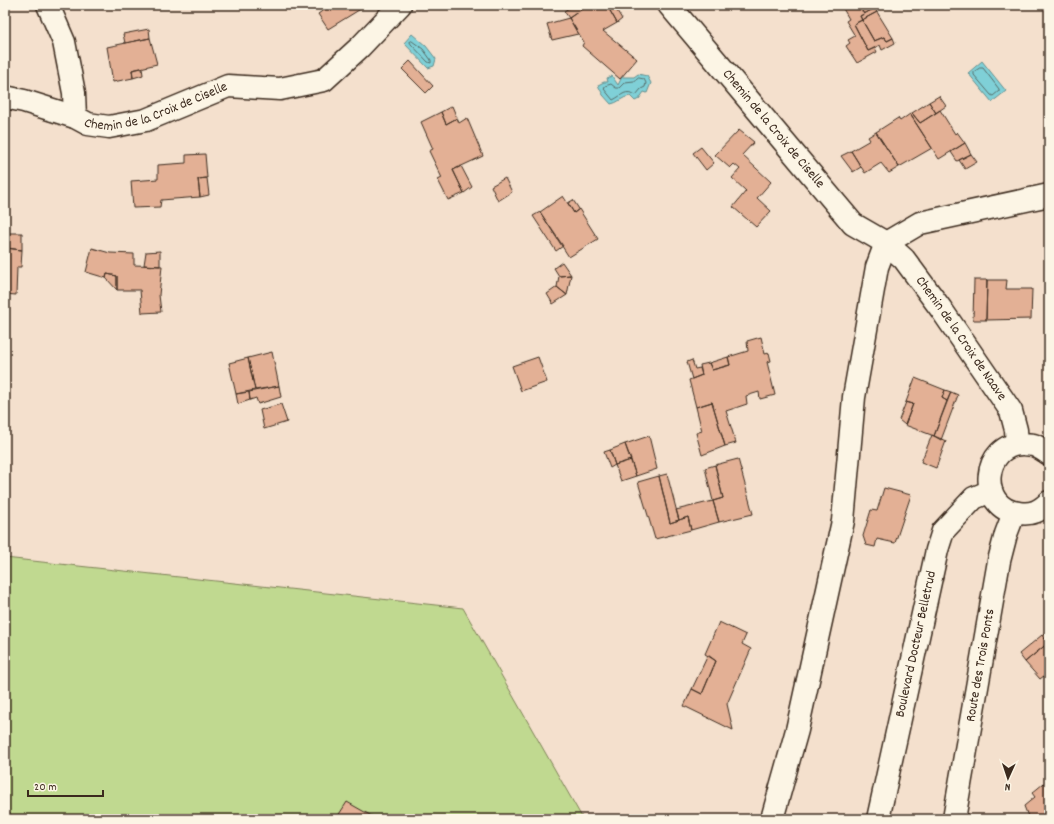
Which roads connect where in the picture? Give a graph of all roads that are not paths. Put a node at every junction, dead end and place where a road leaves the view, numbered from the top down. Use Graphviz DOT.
graph roads {
  1 [pos="48,5"];
  2 [pos="400,5"];
  3 [pos="669,5"];
  4 [pos="5,97"];
  5 [pos="75,117"];
  6 [pos="1049,195"];
  7 [pos="886,243"];
  8 [pos="1017,444"];
  9 [pos="1049,454"];
  10 [pos="991,491"];
  11 [pos="1049,502"];
  12 [pos="1014,513"];
  13 [pos="772,819"];
  14 [pos="878,819"];
  15 [pos="954,819"];
  1 -- 5 [label="street"];
  2 -- 5 [label="street, Chemin de la Croix de Ciselle"];
  3 -- 7 [label="street, Chemin de la Croix de Ciselle"];
  4 -- 5 [label="street, Chemin de la Croix de Ciselle"];
  6 -- 7 [label="street"];
  7 -- 8 [label="street, Chemin de la Croix de Naave"];
  7 -- 13 [label="street"];
  8 -- 9 [label="street"];
  8 -- 10 [label="street"];
  10 -- 12 [label="street"];
  10 -- 14 [label="street, Boulevard Docteur Belletrud"];
  11 -- 12 [label="street"];
  12 -- 15 [label="street, Route des Trois Ponts"];
}
